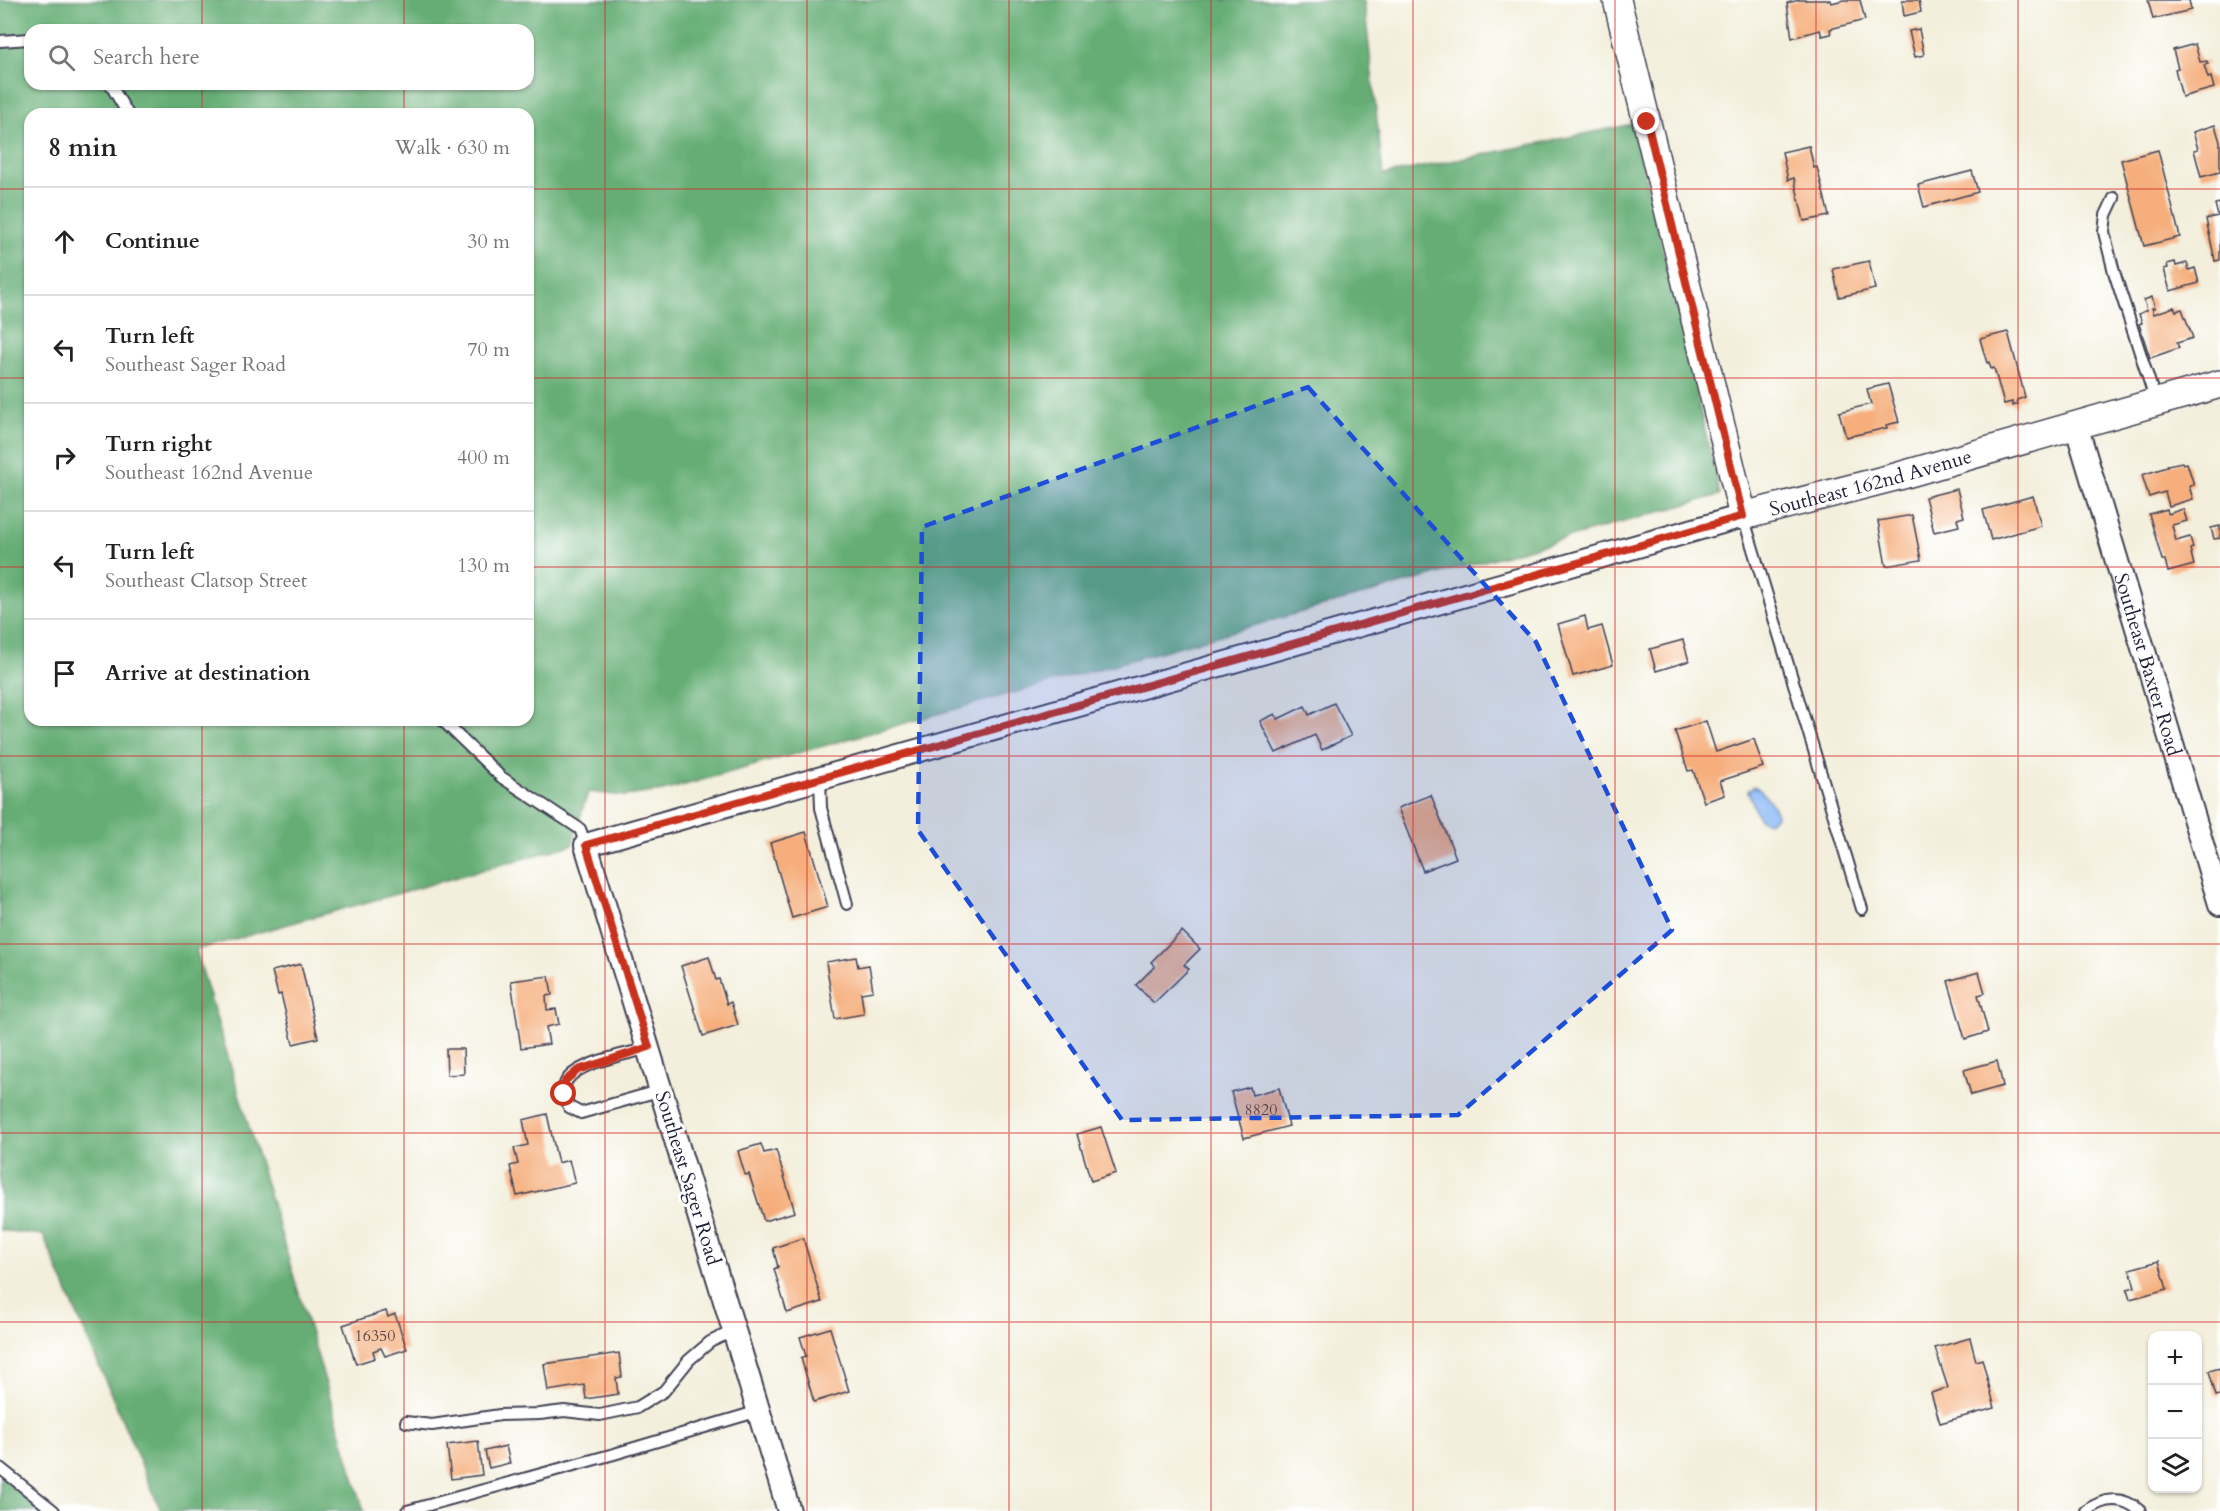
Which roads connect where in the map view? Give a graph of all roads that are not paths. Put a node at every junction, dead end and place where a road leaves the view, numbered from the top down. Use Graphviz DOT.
graph roads {
  1 [pos="1617,0"];
  2 [pos="24,39"];
  3 [pos="0,41"];
  4 [pos="114,90"];
  5 [pos="124,108"];
  6 [pos="2114,198"];
  7 [pos="2220,384"];
  8 [pos="2156,402"];
  9 [pos="2076,425"];
  10 [pos="1743,516"];
  11 [pos="448,726"];
  12 [pos="820,778"];
  13 [pos="586,845"];
  14 [pos="847,904"];
  15 [pos="2220,904"];
  16 [pos="1862,909"];
  17 [pos="649,1047"];
  18 [pos="662,1090"];
  19 [pos="735,1330"];
  20 [pos="759,1411"];
  21 [pos="406,1422"];
  22 [pos="0,1468"];
  23 [pos="54,1511"];
  24 [pos="407,1511"];
  25 [pos="789,1511"];
  26 [pos="2086,1511"];
  27 [pos="2140,1511"];
  1 -- 10 [label="street"];
  2 -- 3 [label="lane"];
  4 -- 5 [label="lane"];
  6 -- 8 [label="lane"];
  7 -- 8 [label="street, Southeast 162nd Avenue"];
  8 -- 9 [label="street, Southeast 162nd Avenue"];
  9 -- 10 [label="street, Southeast 162nd Avenue"];
  9 -- 15 [label="street, Southeast Baxter Road"];
  10 -- 12 [label="street, Southeast 162nd Avenue"];
  10 -- 16 [label="lane"];
  11 -- 13 [label="lane"];
  12 -- 13 [label="street, Southeast 162nd Avenue"];
  12 -- 14 [label="lane"];
  13 -- 17 [label="street, Southeast Sager Road"];
  17 -- 18 [label="street, Southeast Sager Road"];
  17 -- 18 [label="lane"];
  18 -- 19 [label="street, Southeast Sager Road"];
  19 -- 20 [label="street, Southeast Sager Road"];
  19 -- 21 [label="lane"];
  20 -- 24 [label="lane"];
  20 -- 25 [label="street, Southeast Sager Road"];
  22 -- 23 [label="lane"];
  26 -- 27 [label="lane"];
}
